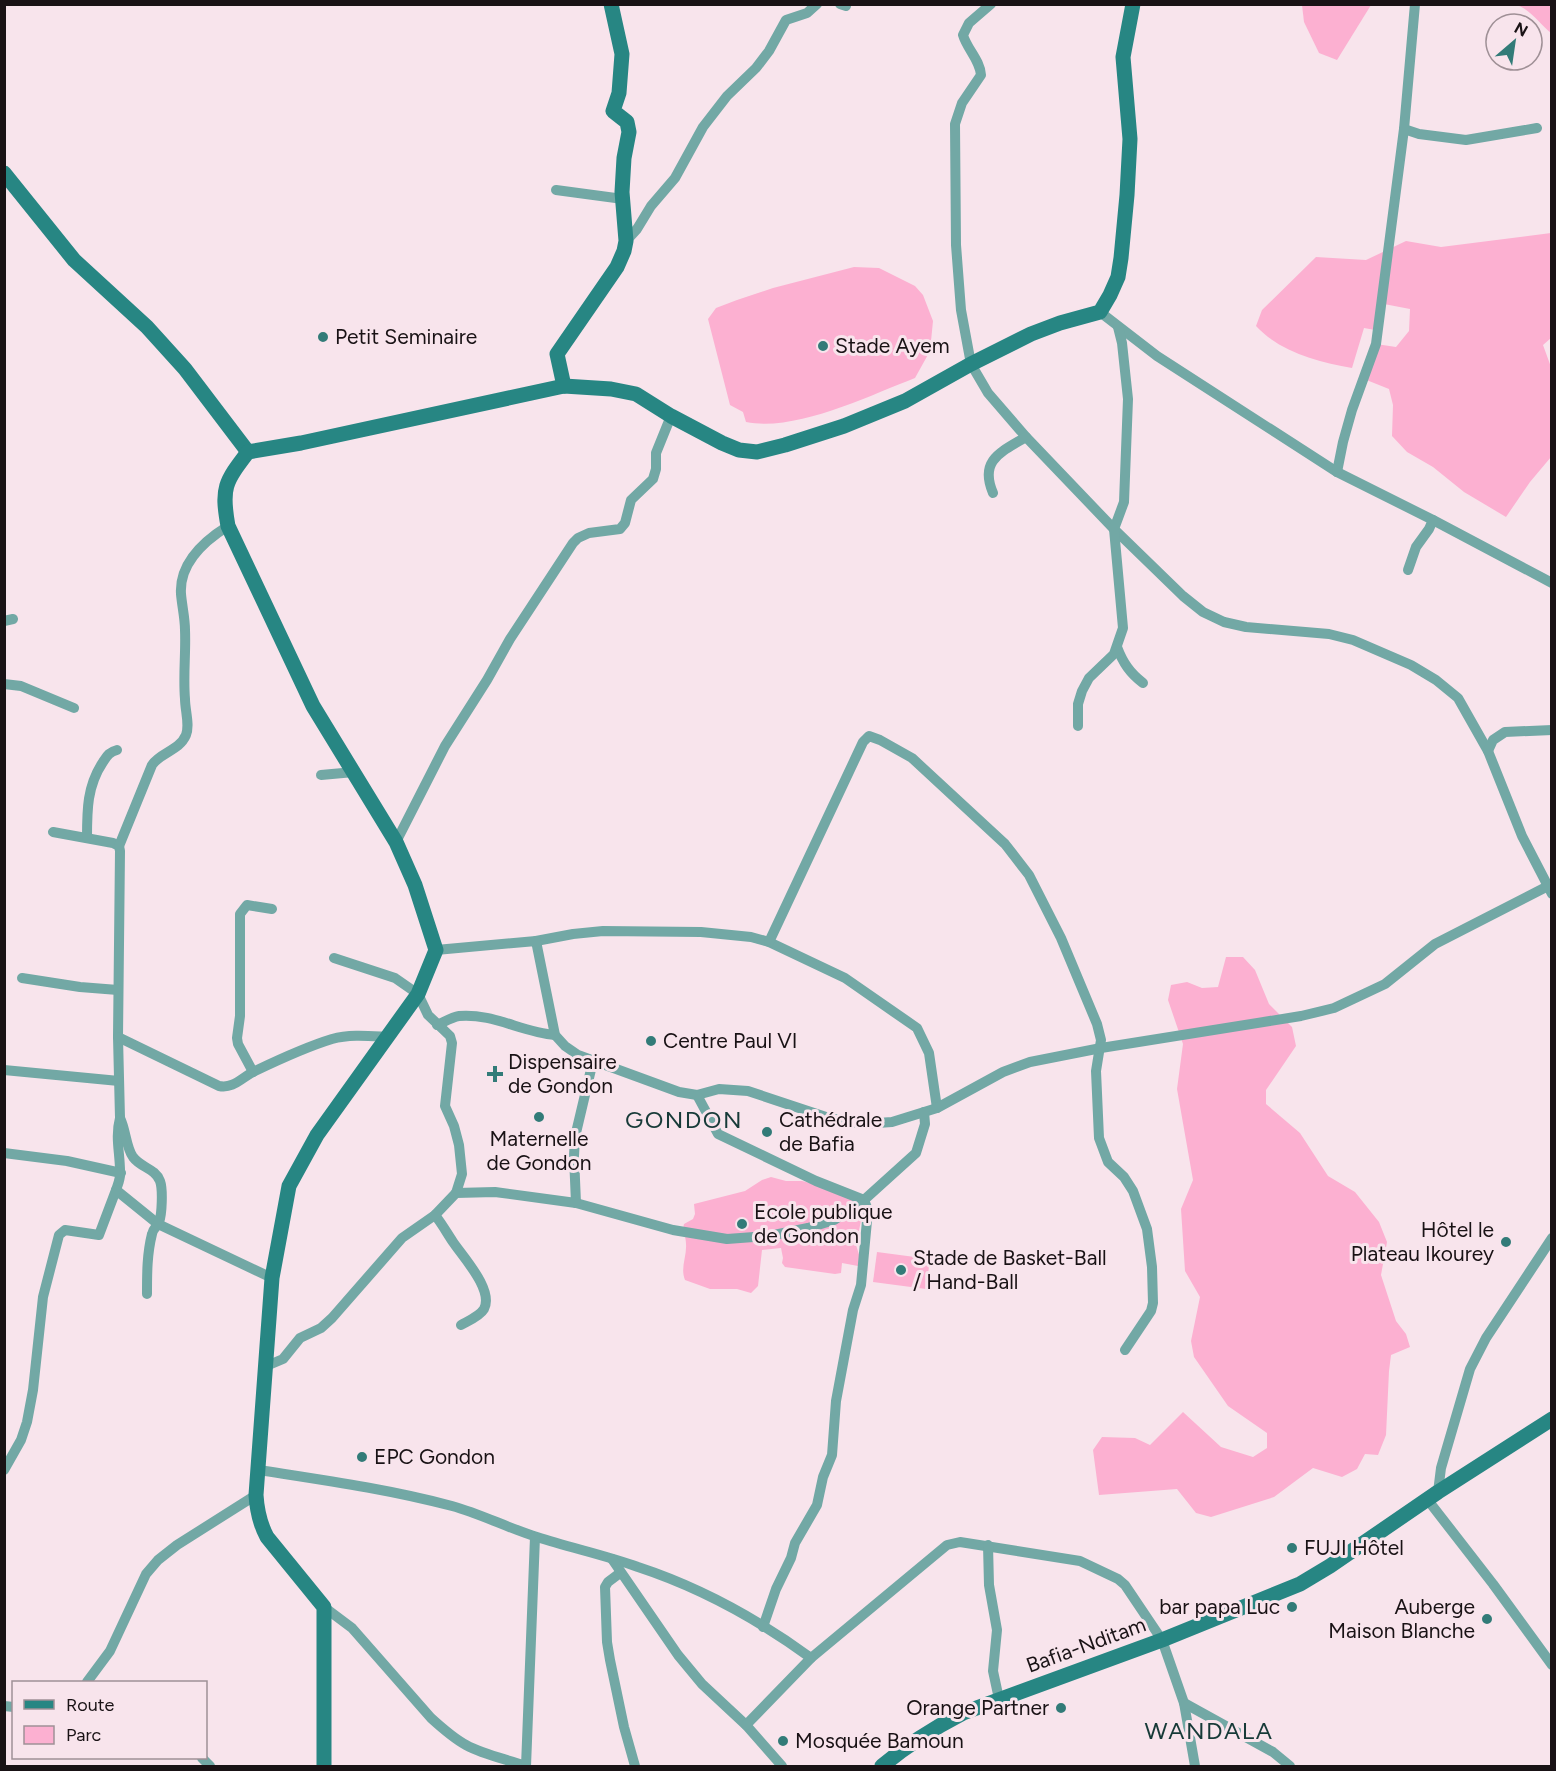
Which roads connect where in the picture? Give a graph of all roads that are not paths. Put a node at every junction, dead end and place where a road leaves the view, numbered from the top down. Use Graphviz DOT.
graph roads {
  1 [pos="611,4"];
  2 [pos="817,4"];
  3 [pos="991,4"];
  4 [pos="1133,4"];
  5 [pos="1414,4"];
  6 [pos="1537,128"];
  7 [pos="1404,129"];
  8 [pos="4,173"];
  9 [pos="556,190"];
  10 [pos="623,199"];
  11 [pos="626,241"];
  12 [pos="1100,312"];
  13 [pos="1118,327"];
  14 [pos="971,363"];
  15 [pos="564,386"];
  16 [pos="671,416"];
  17 [pos="1026,437"];
  18 [pos="248,452"];
  19 [pos="1337,472"];
  20 [pos="993,493"];
  21 [pos="1433,520"];
  22 [pos="228,526"];
  23 [pos="1114,529"];
  24 [pos="1408,570"];
  25 [pos="1551,583"];
  26 [pos="1117,647"];
  27 [pos="1143,683"];
  28 [pos="4,684"];
  29 [pos="74,708"];
  30 [pos="1078,726"];
  31 [pos="1551,730"];
  32 [pos="117,750"];
  33 [pos="1488,751"];
  34 [pos="354,772"];
  35 [pos="321,775"];
  36 [pos="53,832"];
  37 [pos="87,838"];
  38 [pos="396,842"];
  39 [pos="119,846"];
  40 [pos="1550,888"];
  41 [pos="272,909"];
  42 [pos="536,941"];
  43 [pos="769,942"];
  44 [pos="436,950"];
  45 [pos="334,958"];
  46 [pos="22,978"];
  47 [pos="118,990"];
  48 [pos="418,994"];
  49 [pos="437,1025"];
  50 [pos="555,1035"];
  51 [pos="118,1037"];
  52 [pos="388,1037"];
  53 [pos="1101,1048"];
  54 [pos="593,1061"];
  55 [pos="4,1070"];
  56 [pos="253,1072"];
  57 [pos="119,1081"];
  58 [pos="697,1095"];
  59 [pos="937,1108"];
  60 [pos="924,1113"];
  61 [pos="120,1118"];
  62 [pos="4,1153"];
  63 [pos="121,1173"];
  64 [pos="116,1190"];
  65 [pos="456,1193"];
  66 [pos="864,1200"];
  67 [pos="576,1203"];
  68 [pos="435,1215"];
  69 [pos="158,1224"];
  70 [pos="1551,1238"];
  71 [pos="272,1278"];
  72 [pos="147,1294"];
  73 [pos="461,1325"];
  74 [pos="1125,1350"];
  75 [pos="264,1367"];
  76 [pos="1549,1425"];
  77 [pos="4,1470"];
  78 [pos="259,1470"];
  79 [pos="256,1495"];
  80 [pos="1433,1496"];
  81 [pos="535,1536"];
  82 [pos="988,1545"];
  83 [pos="612,1559"];
  84 [pos="620,1573"];
  85 [pos="324,1607"];
  86 [pos="763,1627"];
  87 [pos="1162,1640"];
  88 [pos="811,1658"];
  89 [pos="1551,1665"];
  90 [pos="88,1681"];
  91 [pos="999,1700"];
  92 [pos="1184,1703"];
  93 [pos="746,1725"];
  94 [pos="526,1766"];
  95 [pos="324,1767"];
  96 [pos="636,1767"];
  97 [pos="782,1767"];
  98 [pos="882,1767"];
  99 [pos="1195,1767"];
  100 [pos="1290,1767"];
  1 -- 10 [label="street"];
  2 -- 11 [label="street"];
  3 -- 14 [label="street"];
  4 -- 12 [label="street"];
  5 -- 7 [label="street"];
  6 -- 7 [label="street"];
  7 -- 19 [label="street"];
  8 -- 18 [label="street"];
  9 -- 10 [label="street"];
  10 -- 11 [label="street"];
  11 -- 15 [label="street"];
  12 -- 13 [label="street"];
  12 -- 14 [label="street"];
  13 -- 19 [label="street"];
  13 -- 23 [label="street"];
  14 -- 16 [label="street"];
  14 -- 17 [label="street"];
  15 -- 16 [label="street"];
  15 -- 18 [label="street"];
  16 -- 38 [label="street"];
  17 -- 20 [label="street"];
  17 -- 23 [label="street"];
  18 -- 22 [label="street"];
  19 -- 21 [label="street"];
  21 -- 24 [label="street"];
  21 -- 25 [label="street"];
  22 -- 34 [label="street"];
  22 -- 39 [label="street"];
  23 -- 26 [label="street"];
  23 -- 33 [label="street"];
  26 -- 27 [label="street"];
  26 -- 30 [label="street"];
  28 -- 29 [label="street"];
  31 -- 33 [label="street"];
  32 -- 37 [label="street"];
  33 -- 40 [label="street"];
  34 -- 35 [label="street"];
  34 -- 38 [label="street"];
  36 -- 37 [label="street"];
  37 -- 39 [label="street"];
  38 -- 44 [label="street"];
  39 -- 47 [label="street"];
  40 -- 53 [label="street"];
  41 -- 56 [label="street"];
  42 -- 43 [label="street"];
  42 -- 44 [label="street"];
  42 -- 50 [label="street"];
  43 -- 53 [label="street"];
  43 -- 59 [label="street"];
  44 -- 48 [label="street"];
  45 -- 48 [label="street"];
  46 -- 47 [label="street"];
  47 -- 51 [label="street"];
  48 -- 49 [label="street"];
  48 -- 52 [label="street"];
  49 -- 50 [label="street"];
  49 -- 65 [label="street"];
  50 -- 54 [label="street"];
  51 -- 56 [label="street"];
  51 -- 57 [label="street"];
  52 -- 56 [label="street"];
  52 -- 71 [label="street"];
  53 -- 59 [label="street"];
  53 -- 74 [label="street"];
  54 -- 58 [label="street"];
  54 -- 67 [label="street"];
  55 -- 57 [label="street"];
  57 -- 61 [label="street"];
  58 -- 60 [label="street"];
  58 -- 66 [label="street"];
  59 -- 60 [label="street"];
  60 -- 66 [label="street"];
  61 -- 63 [label="street"];
  61 -- 69 [label="street"];
  62 -- 63 [label="street"];
  63 -- 64 [label="street"];
  64 -- 69 [label="street"];
  64 -- 77 [label="street"];
  65 -- 67 [label="street"];
  65 -- 68 [label="street"];
  66 -- 67 [label="street"];
  66 -- 86 [label="street"];
  68 -- 73 [label="street"];
  68 -- 75 [label="street"];
  69 -- 71 [label="street"];
  69 -- 72 [label="street"];
  70 -- 80 [label="street"];
  71 -- 75 [label="street"];
  75 -- 78 [label="street"];
  76 -- 80 [label="street, Bafia-Nditam"];
  78 -- 79 [label="street"];
  78 -- 81 [label="street"];
  79 -- 85 [label="street"];
  79 -- 90 [label="street"];
  80 -- 87 [label="street, Bafia-Nditam"];
  80 -- 89 [label="street"];
  81 -- 83 [label="street"];
  81 -- 94 [label="street"];
  82 -- 87 [label="street"];
  82 -- 88 [label="street"];
  82 -- 91 [label="street"];
  83 -- 84 [label="street"];
  83 -- 86 [label="street"];
  84 -- 93 [label="street"];
  84 -- 96 [label="street"];
  85 -- 94 [label="street"];
  85 -- 95 [label="street"];
  86 -- 88 [label="street"];
  87 -- 91 [label="street, Bafia-Nditam"];
  87 -- 92 [label="street"];
  88 -- 93 [label="street"];
  91 -- 98 [label="street, Bafia-Nditam"];
  92 -- 99 [label="street"];
  92 -- 100 [label="street"];
  93 -- 97 [label="street"];
}
